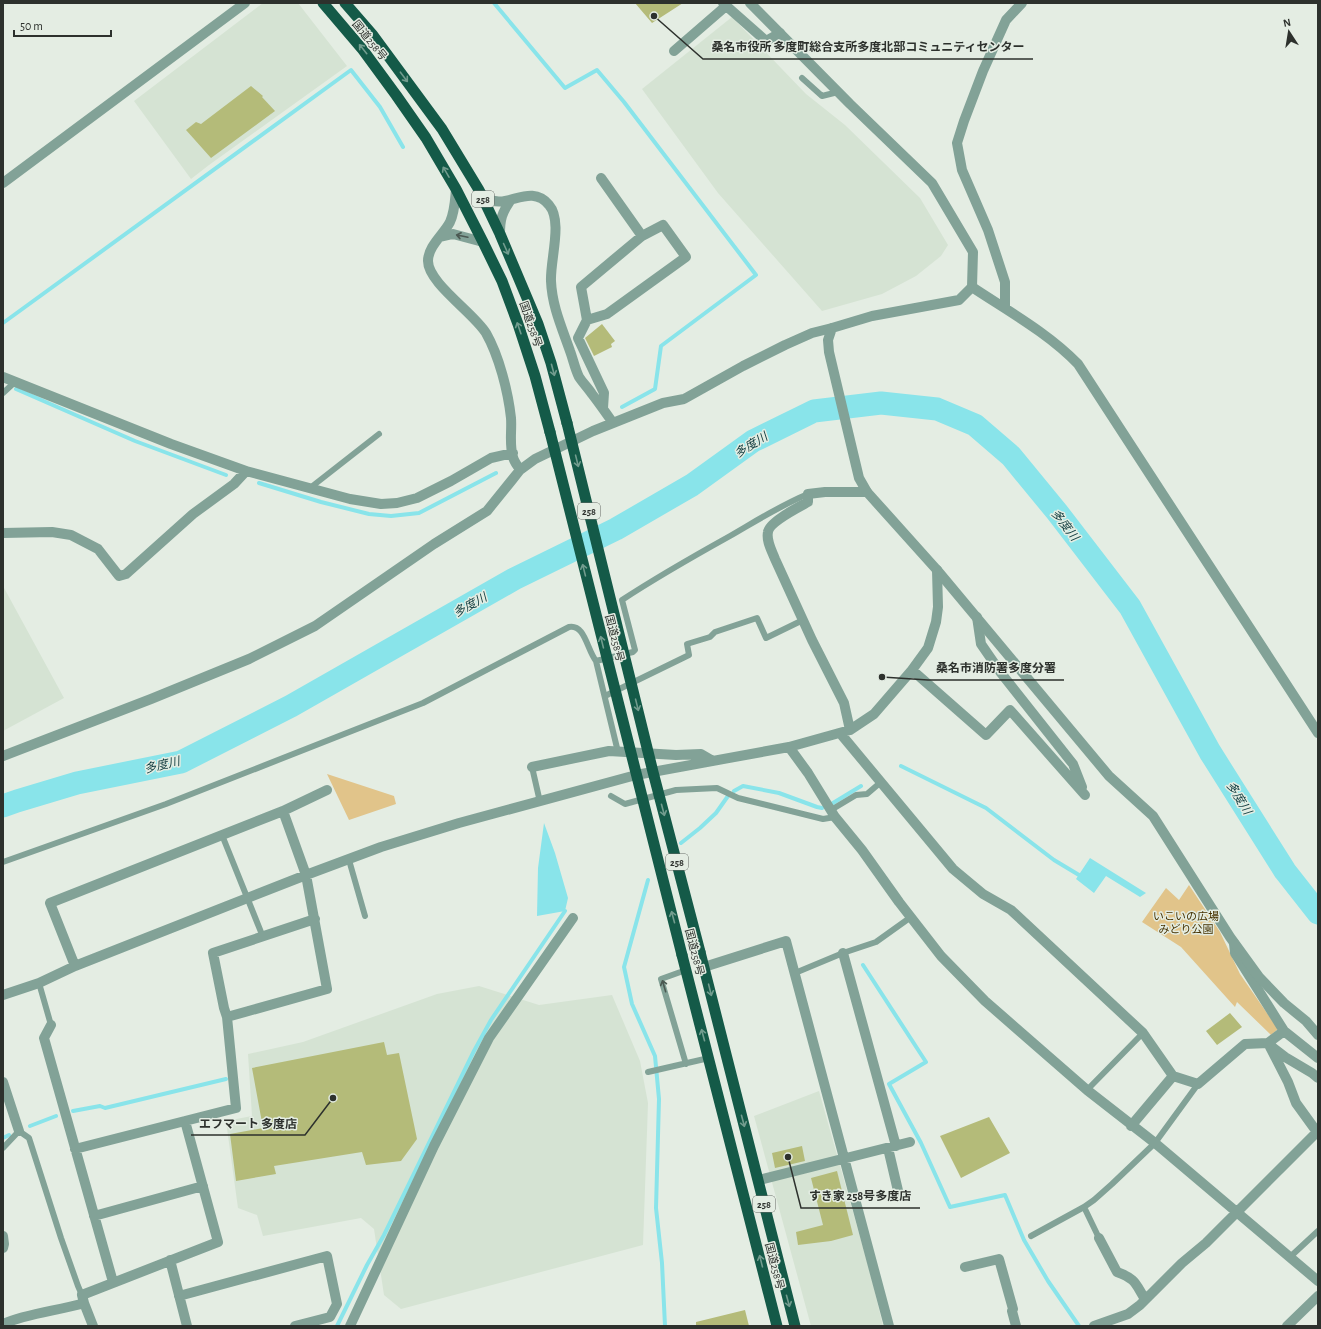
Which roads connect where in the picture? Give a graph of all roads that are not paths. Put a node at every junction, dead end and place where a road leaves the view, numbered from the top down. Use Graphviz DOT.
graph roads {
  1 [pos="245,3"];
  2 [pos="323,3"];
  3 [pos="345,3"];
  4 [pos="750,3"];
  5 [pos="1022,3"];
  6 [pos="724,4"];
  7 [pos="780,33"];
  8 [pos="674,51"];
  9 [pos="802,78"];
  10 [pos="838,92"];
  11 [pos="601,178"];
  12 [pos="3,183"];
  13 [pos="456,189"];
  14 [pos="478,190"];
  15 [pos="510,201"];
  16 [pos="500,234"];
  17 [pos="642,236"];
  18 [pos="440,237"];
  19 [pos="483,242"];
  20 [pos="972,287"];
  21 [pos="1005,308"];
  22 [pos="587,320"];
  23 [pos="832,328"];
  24 [pos="3,377"];
  25 [pos="15,382"];
  26 [pos="3,393"];
  27 [pos="603,408"];
  28 [pos="613,423"];
  29 [pos="379,434"];
  30 [pos="513,454"];
  31 [pos="520,470"];
  32 [pos="246,471"];
  33 [pos="310,488"];
  34 [pos="866,492"];
  35 [pos="808,494"];
  36 [pos="3,533"];
  37 [pos="937,570"];
  38 [pos="977,618"];
  39 [pos="803,620"];
  40 [pos="596,661"];
  41 [pos="912,670"];
  42 [pos="604,696"];
  43 [pos="845,731"];
  44 [pos="1318,733"];
  45 [pos="789,747"];
  46 [pos="618,752"];
  47 [pos="3,756"];
  48 [pos="713,761"];
  49 [pos="532,767"];
  50 [pos="653,772"];
  51 [pos="636,775"];
  52 [pos="881,782"];
  53 [pos="327,790"];
  54 [pos="611,796"];
  55 [pos="540,802"];
  56 [pos="283,811"];
  57 [pos="833,814"];
  58 [pos="222,835"];
  59 [pos="349,860"];
  60 [pos="3,862"];
  61 [pos="306,875"];
  62 [pos="247,899"];
  63 [pos="365,916"];
  64 [pos="911,917"];
  65 [pos="573,918"];
  66 [pos="315,919"];
  67 [pos="263,937"];
  68 [pos="1234,943"];
  69 [pos="843,953"];
  70 [pos="75,966"];
  71 [pos="704,967"];
  72 [pos="686,970"];
  73 [pos="795,974"];
  74 [pos="39,983"];
  75 [pos="3,995"];
  76 [pos="227,1016"];
  77 [pos="51,1025"];
  78 [pos="1284,1031"];
  79 [pos="1143,1033"];
  80 [pos="1318,1035"];
  81 [pos="1268,1043"];
  82 [pos="709,1058"];
  83 [pos="1318,1058"];
  84 [pos="686,1064"];
  85 [pos="648,1072"];
  86 [pos="1173,1076"];
  87 [pos="1318,1078"];
  88 [pos="3,1082"];
  89 [pos="1198,1084"];
  90 [pos="1087,1090"];
  91 [pos="185,1121"];
  92 [pos="1130,1126"];
  93 [pos="19,1131"];
  94 [pos="1318,1132"];
  95 [pos="910,1142"];
  96 [pos="1155,1143"];
  97 [pos="892,1147"];
  98 [pos="3,1148"];
  99 [pos="75,1149"];
  100 [pos="845,1157"];
  101 [pos="759,1180"];
  102 [pos="203,1186"];
  103 [pos="899,1195"];
  104 [pos="1084,1207"];
  105 [pos="1237,1212"];
  106 [pos="94,1216"];
  107 [pos="1318,1231"];
  108 [pos="3,1236"];
  109 [pos="1031,1236"];
  110 [pos="1099,1238"];
  111 [pos="3,1248"];
  112 [pos="1290,1257"];
  113 [pos="170,1260"];
  114 [pos="965,1266"];
  115 [pos="1318,1281"];
  116 [pos="113,1282"];
  117 [pos="179,1296"];
  118 [pos="1318,1296"];
  119 [pos="83,1299"];
  120 [pos="1145,1299"];
  121 [pos="3,1324"];
  122 [pos="93,1326"];
  123 [pos="187,1326"];
  124 [pos="295,1326"];
  125 [pos="350,1326"];
  126 [pos="777,1326"];
  127 [pos="795,1326"];
  128 [pos="888,1326"];
  129 [pos="1016,1326"];
  130 [pos="1094,1326"];
  131 [pos="1287,1326"];
  1 -- 12 [label="street"];
  13 -- 2 [label="highway, 国道258号 / 258, one-way"];
  3 -- 14 [label="highway, 国道258号 / 258, one-way"];
  4 -- 7 [label="street"];
  5 -- 21 [label="street"];
  6 -- 7 [label="street"];
  6 -- 8 [label="street"];
  7 -- 10 [label="street"];
  9 -- 10 [label="lane"];
  10 -- 20 [label="street"];
  11 -- 17 [label="street"];
  13 -- 18 [label="street"];
  13 -- 19 [label="highway, 国道258号 / 258"];
  14 -- 15 [label="street"];
  14 -- 16 [label="highway, 国道258号 / 258"];
  15 -- 16 [label="street"];
  15 -- 27 [label="street"];
  16 -- 50 [label="highway, 国道258号 / 258, one-way, bridge"];
  17 -- 22 [label="street"];
  17 -- 22 [label="street"];
  19 -- 18 [label="street, one-way"];
  18 -- 30 [label="street"];
  51 -- 19 [label="highway, 国道258号 / 258, one-way, bridge"];
  20 -- 21 [label="street"];
  20 -- 23 [label="street"];
  21 -- 44 [label="street"];
  22 -- 27 [label="street"];
  23 -- 28 [label="street"];
  23 -- 34 [label="street"];
  24 -- 25 [label="street"];
  25 -- 26 [label="lane"];
  25 -- 32 [label="street"];
  27 -- 28 [label="street"];
  28 -- 31 [label="street"];
  29 -- 33 [label="lane"];
  30 -- 31 [label="street"];
  30 -- 33 [label="street"];
  31 -- 47 [label="street"];
  32 -- 33 [label="street"];
  32 -- 36 [label="street"];
  34 -- 35 [label="street"];
  34 -- 37 [label="street"];
  35 -- 39 [label="street"];
  35 -- 40 [label="lane"];
  37 -- 38 [label="street"];
  37 -- 41 [label="street"];
  38 -- 41 [label="street"];
  38 -- 68 [label="street"];
  39 -- 42 [label="lane"];
  39 -- 43 [label="street"];
  40 -- 42 [label="lane"];
  40 -- 60 [label="lane"];
  41 -- 43 [label="street"];
  42 -- 46 [label="lane"];
  43 -- 45 [label="street"];
  43 -- 52 [label="street"];
  45 -- 48 [label="street"];
  45 -- 57 [label="street"];
  46 -- 48 [label="street"];
  46 -- 49 [label="street"];
  48 -- 50 [label="street"];
  49 -- 55 [label="lane"];
  50 -- 51 [label="street"];
  50 -- 71 [label="highway, 国道258号 / 258, one-way, bridge"];
  51 -- 55 [label="street"];
  72 -- 51 [label="highway, 国道258号 / 258, one-way, bridge"];
  52 -- 57 [label="lane"];
  52 -- 79 [label="street"];
  53 -- 56 [label="street"];
  54 -- 57 [label="lane"];
  55 -- 59 [label="street"];
  56 -- 58 [label="street"];
  56 -- 61 [label="street"];
  57 -- 64 [label="street"];
  58 -- 62 [label="lane"];
  58 -- 70 [label="street"];
  59 -- 61 [label="street"];
  59 -- 63 [label="lane"];
  61 -- 62 [label="street"];
  61 -- 66 [label="street"];
  62 -- 67 [label="lane"];
  62 -- 70 [label="street"];
  64 -- 69 [label="lane"];
  64 -- 90 [label="street"];
  65 -- 125 [label="street"];
  66 -- 67 [label="street"];
  66 -- 76 [label="street"];
  67 -- 76 [label="street"];
  68 -- 78 [label="street"];
  68 -- 80 [label="street"];
  69 -- 73 [label="lane"];
  69 -- 97 [label="street"];
  70 -- 74 [label="street"];
  71 -- 73 [label="street"];
  71 -- 101 [label="highway, 国道258号 / 258, one-way"];
  82 -- 72 [label="highway, 国道258号 / 258, one-way"];
  84 -- 72 [label="lane, one-way"];
  73 -- 100 [label="street"];
  74 -- 75 [label="street"];
  74 -- 77 [label="lane"];
  76 -- 91 [label="street"];
  77 -- 99 [label="street"];
  78 -- 81 [label="street"];
  78 -- 83 [label="street"];
  79 -- 86 [label="street"];
  79 -- 90 [label="lane"];
  81 -- 87 [label="street"];
  81 -- 89 [label="street"];
  81 -- 94 [label="street"];
  82 -- 84 [label="lane"];
  126 -- 82 [label="highway, 国道258号 / 258, one-way"];
  84 -- 85 [label="lane"];
  86 -- 89 [label="street"];
  86 -- 92 [label="street"];
  88 -- 93 [label="street"];
  89 -- 96 [label="lane"];
  90 -- 92 [label="street"];
  91 -- 99 [label="street"];
  91 -- 102 [label="street"];
  92 -- 96 [label="street"];
  93 -- 98 [label="lane"];
  93 -- 119 [label="lane"];
  94 -- 105 [label="street"];
  95 -- 97 [label="street"];
  96 -- 104 [label="lane"];
  96 -- 105 [label="street"];
  97 -- 100 [label="street"];
  97 -- 103 [label="street"];
  99 -- 106 [label="street"];
  100 -- 101 [label="street"];
  100 -- 128 [label="street"];
  101 -- 127 [label="highway, 国道258号 / 258, one-way"];
  102 -- 106 [label="street"];
  102 -- 113 [label="street"];
  104 -- 109 [label="lane"];
  104 -- 110 [label="lane"];
  105 -- 112 [label="street"];
  105 -- 120 [label="street"];
  106 -- 116 [label="street"];
  107 -- 112 [label="lane"];
  108 -- 111 [label="street"];
  110 -- 120 [label="street"];
  112 -- 115 [label="street"];
  113 -- 116 [label="street"];
  113 -- 117 [label="street"];
  114 -- 129 [label="street"];
  116 -- 119 [label="street"];
  117 -- 123 [label="street"];
  117 -- 124 [label="street"];
  118 -- 131 [label="street"];
  119 -- 121 [label="street"];
  119 -- 122 [label="street"];
  120 -- 130 [label="street"];
}
